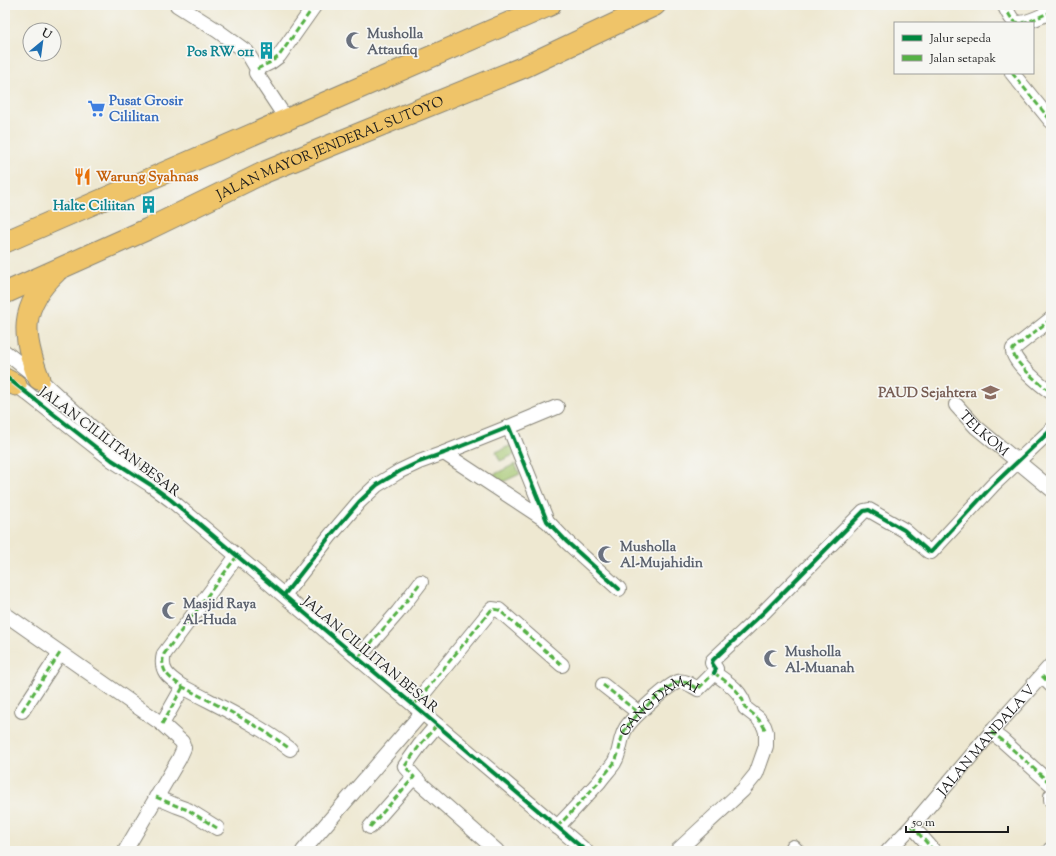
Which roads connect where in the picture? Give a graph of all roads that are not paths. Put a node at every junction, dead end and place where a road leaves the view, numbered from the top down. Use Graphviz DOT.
graph roads {
  1 [pos="177,5"];
  2 [pos="315,5"];
  3 [pos="550,5"];
  4 [pos="655,5"];
  5 [pos="1004,5"];
  6 [pos="1051,12"];
  7 [pos="1012,22"];
  8 [pos="1028,22"];
  9 [pos="257,69"];
  10 [pos="1013,74"];
  11 [pos="287,120"];
  12 [pos="1051,121"];
  13 [pos="5,242"];
  14 [pos="64,265"];
  15 [pos="5,293"];
  16 [pos="1051,319"];
  17 [pos="5,352"];
  18 [pos="39,379"];
  19 [pos="9,380"];
  20 [pos="1051,392"];
  21 [pos="956,405"];
  22 [pos="557,407"];
  23 [pos="509,427"];
  24 [pos="1051,430"];
  25 [pos="444,453"];
  26 [pos="1018,461"];
  27 [pos="151,485"];
  28 [pos="1051,489"];
  29 [pos="547,521"];
  30 [pos="237,556"];
  31 [pos="421,582"];
  32 [pos="619,589"];
  33 [pos="284,595"];
  34 [pos="5,614"];
  35 [pos="60,653"];
  36 [pos="358,658"];
  37 [pos="562,665"];
  38 [pos="1051,665"];
  39 [pos="714,673"];
  40 [pos="1046,681"];
  41 [pos="603,685"];
  42 [pos="183,687"];
  43 [pos="418,709"];
  44 [pos="22,711"];
  45 [pos="639,713"];
  46 [pos="162,724"];
  47 [pos="437,725"];
  48 [pos="991,732"];
  49 [pos="290,749"];
  50 [pos="414,777"];
  51 [pos="1051,784"];
  52 [pos="1051,796"];
  53 [pos="156,797"];
  54 [pos="1051,800"];
  55 [pos="912,826"];
  56 [pos="557,827"];
  57 [pos="217,828"];
  58 [pos="370,828"];
  59 [pos="125,851"];
  60 [pos="303,851"];
  61 [pos="496,851"];
  62 [pos="586,851"];
  63 [pos="677,851"];
  64 [pos="888,851"];
  65 [pos="934,851"];
  1 -- 9 [label="street"];
  2 -- 9 [label="street"];
  3 -- 11 [label="highway"];
  4 -- 14 [label="highway, JALAN MAYOR JENDERAL SUTOYO"];
  5 -- 7 [label="street"];
  6 -- 8 [label="street"];
  9 -- 11 [label="street"];
  10 -- 12 [label="street"];
  11 -- 13 [label="highway"];
  14 -- 15 [label="highway, JALAN MAYOR JENDERAL SUTOYO"];
  14 -- 18 [label="highway"];
  16 -- 20 [label="street"];
  17 -- 18 [label="street, JALAN CILILITAN BESAR"];
  18 -- 27 [label="street, JALAN CILILITAN BESAR"];
  19 -- 27 [label="street, JALAN CILILITAN BESAR"];
  21 -- 26 [label="street, TELKOM"];
  22 -- 23 [label="street"];
  23 -- 25 [label="street"];
  23 -- 29 [label="street"];
  24 -- 26 [label="street"];
  25 -- 29 [label="street"];
  25 -- 33 [label="street"];
  26 -- 28 [label="street, TELKOM"];
  26 -- 39 [label="street"];
  27 -- 30 [label="street, JALAN CILILITAN BESAR"];
  29 -- 32 [label="street"];
  30 -- 33 [label="street, JALAN CILILITAN BESAR"];
  30 -- 42 [label="street"];
  31 -- 36 [label="street"];
  33 -- 36 [label="street, JALAN CILILITAN BESAR"];
  34 -- 35 [label="street"];
  35 -- 44 [label="street"];
  35 -- 46 [label="street"];
  36 -- 43 [label="street, JALAN CILILITAN BESAR"];
  37 -- 43 [label="street"];
  38 -- 40 [label="street, JALAN MANDALA V"];
  39 -- 45 [label="street, GANG DAMAI"];
  39 -- 63 [label="street, GANG DAMAI"];
  40 -- 48 [label="street, JALAN MANDALA V"];
  41 -- 45 [label="street"];
  42 -- 46 [label="street"];
  42 -- 49 [label="street"];
  43 -- 47 [label="street, JALAN CILILITAN BESAR"];
  43 -- 60 [label="street"];
  45 -- 56 [label="street, GANG DAMAI"];
  46 -- 53 [label="street"];
  47 -- 50 [label="street"];
  47 -- 56 [label="street, JALAN CILILITAN BESAR"];
  48 -- 51 [label="street"];
  48 -- 55 [label="street, JALAN MANDALA V"];
  50 -- 58 [label="street"];
  50 -- 61 [label="street"];
  52 -- 54 [label="street"];
  53 -- 57 [label="street"];
  53 -- 59 [label="street"];
  55 -- 64 [label="street, JALAN MANDALA V"];
  55 -- 65 [label="street"];
  56 -- 62 [label="street, JALAN CILILITAN BESAR"];
}
